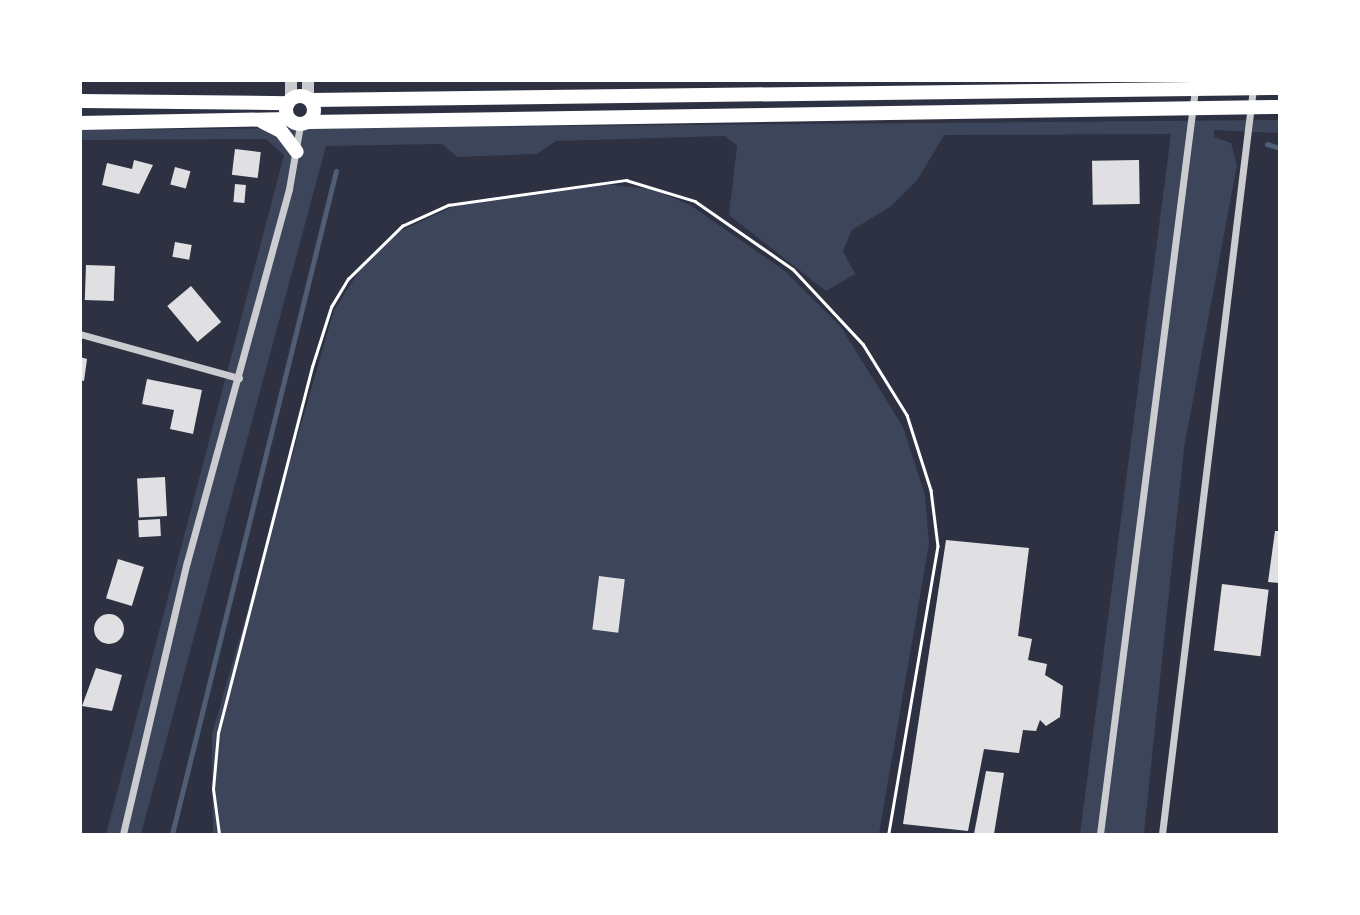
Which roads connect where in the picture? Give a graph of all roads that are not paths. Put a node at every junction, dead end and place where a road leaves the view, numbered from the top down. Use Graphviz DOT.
graph roads {
  1 [pos="291,80"];
  2 [pos="307,80"];
  3 [pos="848,86"];
  4 [pos="1253,88"];
  5 [pos="1279,88"];
  6 [pos="1195,89"];
  7 [pos="309,99"];
  8 [pos="80,101"];
  9 [pos="289,102"];
  10 [pos="1279,107"];
  11 [pos="1195,108"];
  12 [pos="1253,108"];
  13 [pos="258,120"];
  14 [pos="299,122"];
  15 [pos="80,123"];
  16 [pos="297,152"];
  17 [pos="80,334"];
  18 [pos="239,377"];
  19 [pos="122,835"];
  20 [pos="1100,835"];
  21 [pos="1162,835"];
  1 -- 9 [label="street"];
  2 -- 7 [label="street"];
  3 -- 6 [label="main road"];
  3 -- 7 [label="main road"];
  4 -- 5 [label="main road"];
  4 -- 6 [label="main road"];
  4 -- 12 [label="street"];
  6 -- 11 [label="street"];
  7 -- 9 [label="main road"];
  7 -- 14 [label="main road"];
  8 -- 9 [label="main road"];
  9 -- 14 [label="main road"];
  10 -- 12 [label="main road"];
  11 -- 12 [label="main road"];
  11 -- 14 [label="main road"];
  11 -- 20 [label="street"];
  12 -- 21 [label="street"];
  13 -- 14 [label="main road"];
  13 -- 15 [label="main road"];
  13 -- 16 [label="main road"];
  14 -- 16 [label="street"];
  16 -- 18 [label="street"];
  17 -- 18 [label="street"];
  18 -- 19 [label="street"];
}
